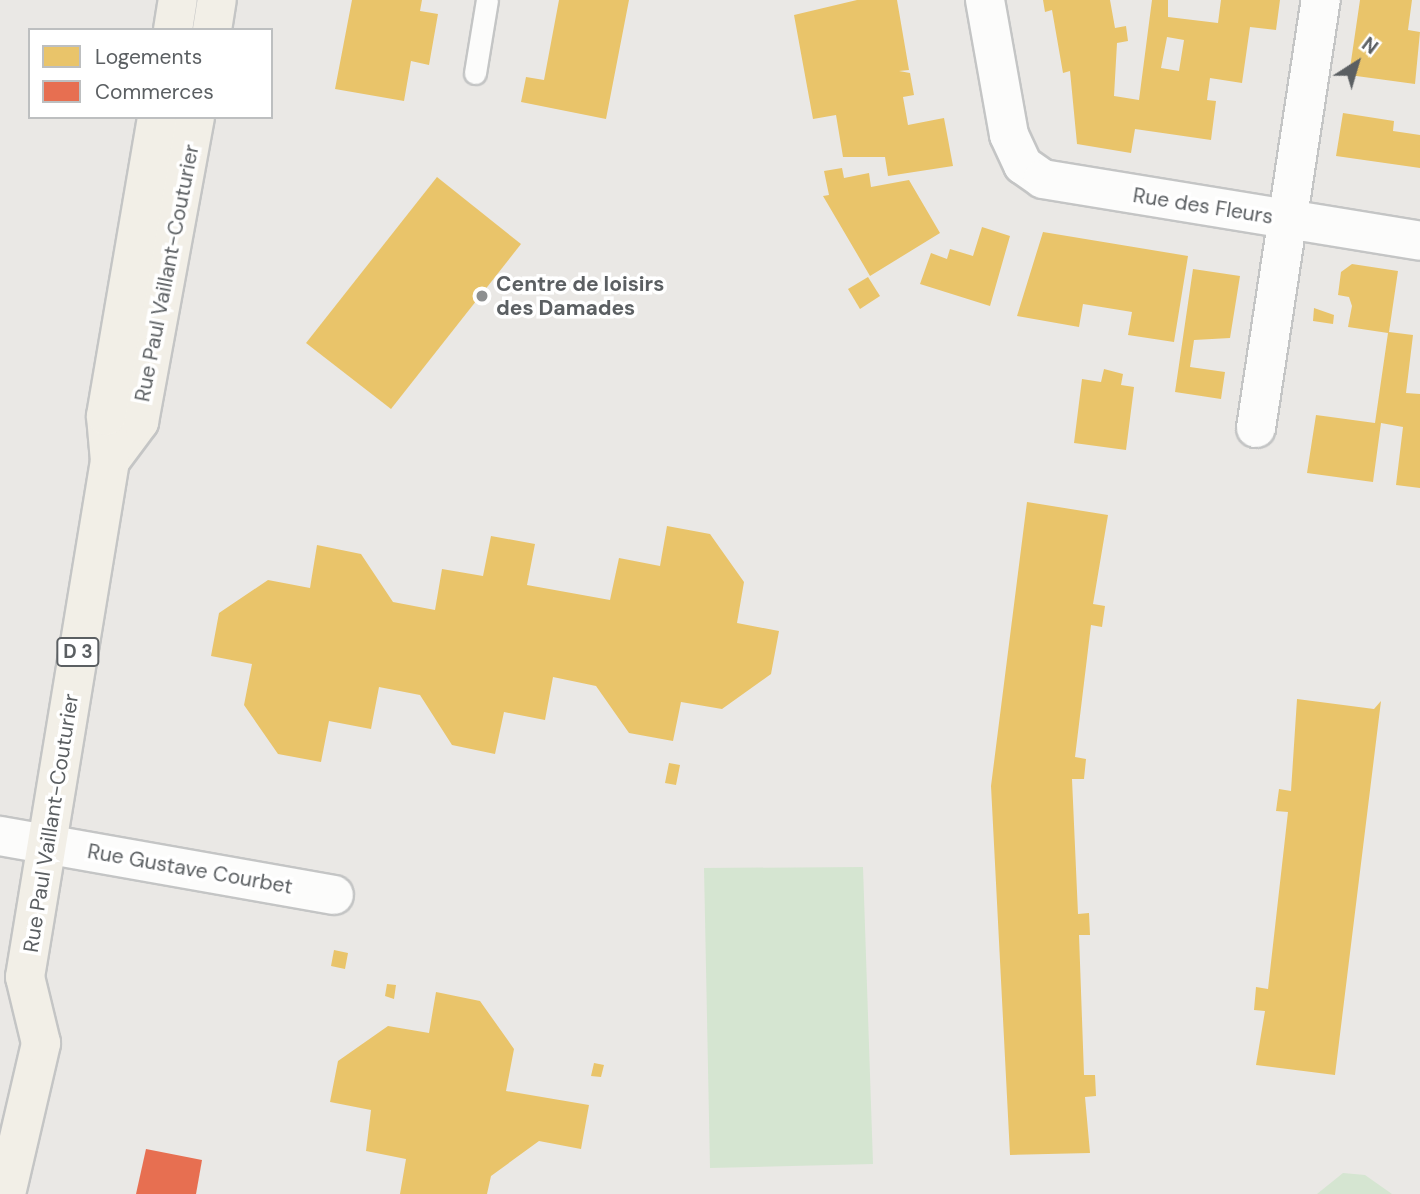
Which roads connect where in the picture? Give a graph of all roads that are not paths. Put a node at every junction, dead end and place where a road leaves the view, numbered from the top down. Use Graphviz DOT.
graph roads {
  1 [pos="178,0"];
  2 [pos="217,0"];
  3 [pos="487,0"];
  4 [pos="985,0"];
  5 [pos="1321,0"];
  6 [pos="173,28"];
  7 [pos="212,28"];
  8 [pos="475,73"];
  9 [pos="158,119"];
  10 [pos="195,119"];
  11 [pos="1286,220"];
  12 [pos="1420,241"];
  13 [pos="1256,428"];
  14 [pos="110,461"];
  15 [pos="0,836"];
  16 [pos="47,843"];
  17 [pos="334,895"];
  18 [pos="13,990"];
  19 [pos="6,1194"];
  1 -- 6 [label="main road"];
  2 -- 7 [label="main road"];
  3 -- 8 [label="lane"];
  4 -- 11 [label="street, Rue des Fleurs"];
  5 -- 11 [label="street"];
  9 -- 14 [label="main road, Rue Paul Vaillant-Couturier / D 3"];
  10 -- 14 [label="main road, Rue Paul Vaillant-Couturier / D 3"];
  11 -- 12 [label="street, Rue des Fleurs"];
  11 -- 13 [label="street"];
  14 -- 16 [label="main road, Rue Paul Vaillant-Couturier / D 3"];
  15 -- 16 [label="street, Rue Gustave Courbet"];
  16 -- 17 [label="street, Rue Gustave Courbet"];
  16 -- 18 [label="main road, Rue Paul Vaillant-Couturier / D 3"];
  18 -- 19 [label="main road, Rue Paul Vaillant-Couturier / D 3"];
}
